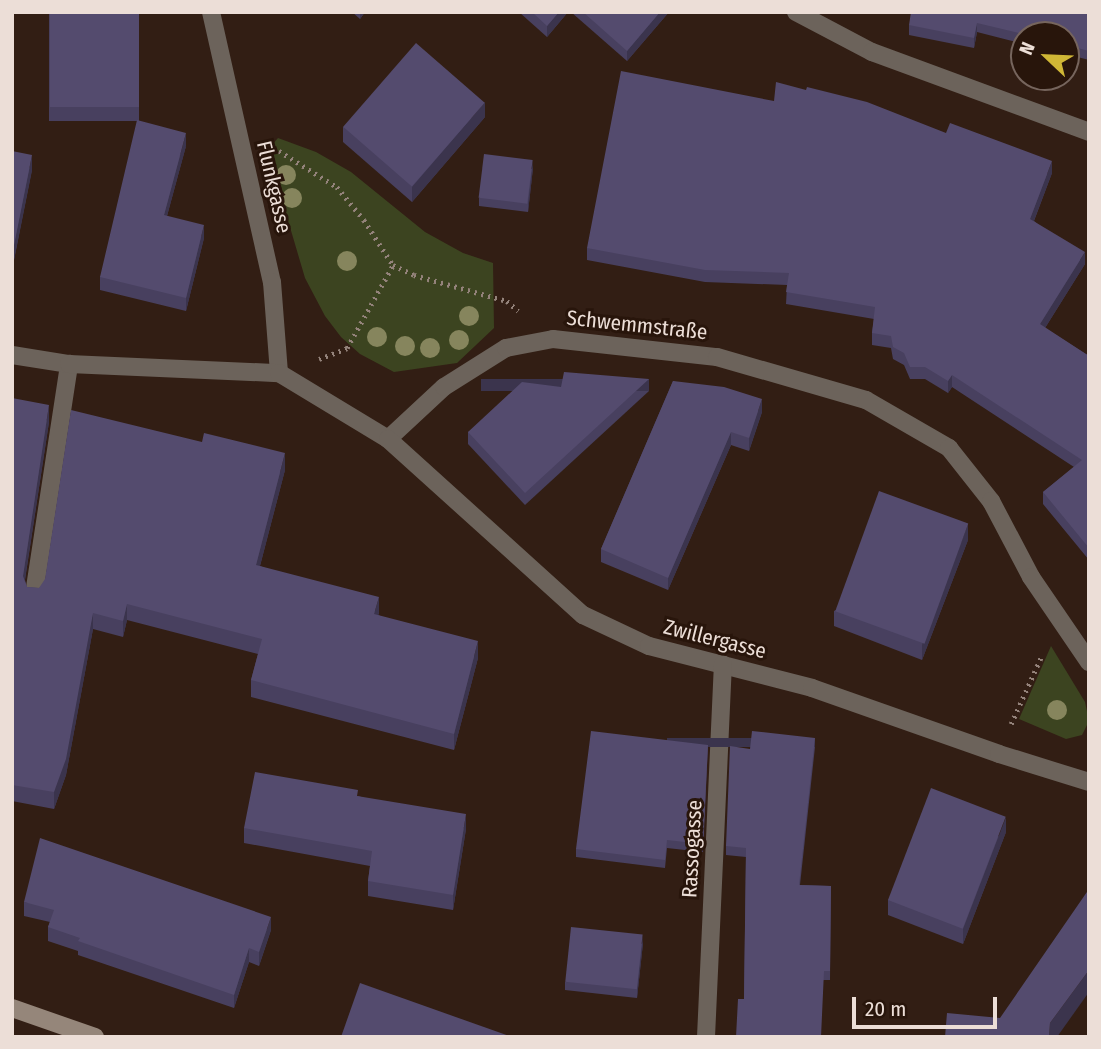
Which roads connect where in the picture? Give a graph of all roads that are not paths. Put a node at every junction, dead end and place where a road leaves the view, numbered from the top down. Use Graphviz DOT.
graph roads {
  1 [pos="211,12"];
  2 [pos="796,12"];
  3 [pos="1089,132"];
  4 [pos="12,355"];
  5 [pos="69,363"];
  6 [pos="279,373"];
  7 [pos="388,439"];
  8 [pos="34,594"];
  9 [pos="1089,662"];
  10 [pos="723,664"];
  11 [pos="1089,782"];
  12 [pos="12,1008"];
  13 [pos="95,1037"];
  14 [pos="706,1037"];
  1 -- 6 [label="street, Flunkgasse"];
  2 -- 3 [label="street"];
  4 -- 5 [label="street"];
  5 -- 6 [label="street"];
  5 -- 8 [label="street"];
  6 -- 7 [label="street"];
  7 -- 9 [label="street, Schwemmstraße"];
  7 -- 10 [label="street, Zwillergasse"];
  10 -- 11 [label="street, Zwillergasse"];
  10 -- 14 [label="street, Rassogasse"];
  12 -- 13 [label="main road"];
}
